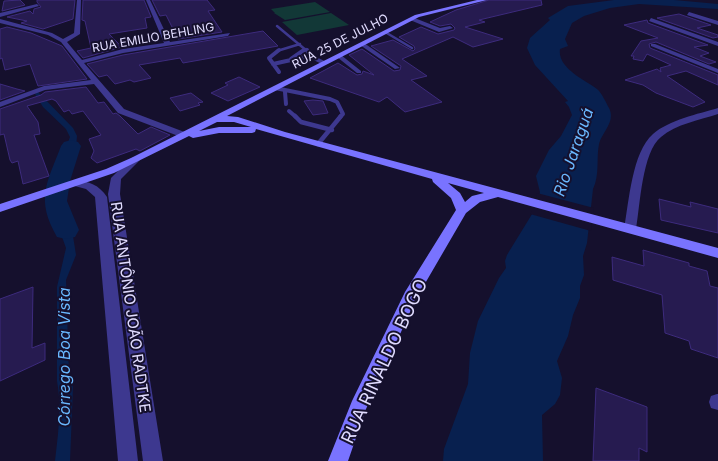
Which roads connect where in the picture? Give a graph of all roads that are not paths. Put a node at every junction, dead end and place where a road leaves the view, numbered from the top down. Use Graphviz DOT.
graph roads {
  1 [pos="79,0"];
  2 [pos="148,0"];
  3 [pos="484,0"];
  4 [pos="37,5"];
  5 [pos="689,14"];
  6 [pos="0,15"];
  7 [pos="412,19"];
  8 [pos="651,20"];
  9 [pos="0,21"];
  10 [pos="718,23"];
  11 [pos="277,26"];
  12 [pos="450,28"];
  13 [pos="385,32"];
  14 [pos="228,34"];
  15 [pos="63,41"];
  16 [pos="168,44"];
  17 [pos="300,44"];
  18 [pos="362,44"];
  19 [pos="718,44"];
  20 [pos="653,45"];
  21 [pos="412,48"];
  22 [pos="306,49"];
  23 [pos="339,56"];
  24 [pos="312,58"];
  25 [pos="289,60"];
  26 [pos="81,62"];
  27 [pos="324,63"];
  28 [pos="273,64"];
  29 [pos="397,68"];
  30 [pos="718,71"];
  31 [pos="279,72"];
  32 [pos="359,72"];
  33 [pos="96,82"];
  34 [pos="275,88"];
  35 [pos="285,92"];
  36 [pos="262,95"];
  37 [pos="286,104"];
  38 [pos="0,105"];
  39 [pos="289,111"];
  40 [pos="718,111"];
  41 [pos="213,119"];
  42 [pos="259,127"];
  43 [pos="332,130"];
  44 [pos="282,134"];
  45 [pos="184,135"];
  46 [pos="318,144"];
  47 [pos="163,146"];
  48 [pos="135,160"];
  49 [pos="431,175"];
  50 [pos="72,184"];
  51 [pos="497,193"];
  52 [pos="0,208"];
  53 [pos="462,210"];
  54 [pos="630,230"];
  55 [pos="718,254"];
  56 [pos="128,461"];
  57 [pos="153,461"];
  58 [pos="338,461"];
  1 -- 15 [label="street"];
  2 -- 16 [label="street"];
  3 -- 7 [label="main road, RUA 25 DE JULHO"];
  4 -- 6 [label="street"];
  5 -- 10 [label="street"];
  7 -- 12 [label="street"];
  7 -- 13 [label="main road, RUA 25 DE JULHO"];
  8 -- 19 [label="street"];
  9 -- 15 [label="street"];
  11 -- 17 [label="lane"];
  13 -- 18 [label="main road, RUA 25 DE JULHO"];
  13 -- 21 [label="lane"];
  14 -- 16 [label="street, RUA EMILIO BEHLING"];
  15 -- 26 [label="street"];
  16 -- 26 [label="street, RUA EMILIO BEHLING"];
  17 -- 22 [label="lane"];
  17 -- 28 [label="lane"];
  18 -- 23 [label="main road, RUA 25 DE JULHO"];
  18 -- 29 [label="street"];
  20 -- 30 [label="street"];
  22 -- 24 [label="lane"];
  22 -- 25 [label="lane"];
  23 -- 27 [label="main road, RUA 25 DE JULHO"];
  23 -- 32 [label="street"];
  24 -- 25 [label="lane"];
  24 -- 27 [label="lane"];
  25 -- 28 [label="lane"];
  26 -- 33 [label="street"];
  27 -- 34 [label="main road, RUA 25 DE JULHO"];
  28 -- 31 [label="lane"];
  33 -- 38 [label="street"];
  33 -- 45 [label="street"];
  34 -- 35 [label="lane"];
  34 -- 36 [label="main road, RUA 25 DE JULHO"];
  35 -- 37 [label="lane"];
  35 -- 43 [label="lane"];
  36 -- 41 [label="main road, RUA 25 DE JULHO"];
  36 -- 42 [label="main road"];
  39 -- 43 [label="lane"];
  40 -- 54 [label="street"];
  41 -- 42 [label="main road"];
  41 -- 45 [label="main road, RUA 25 DE JULHO"];
  42 -- 44 [label="main road"];
  43 -- 46 [label="lane"];
  44 -- 46 [label="main road"];
  44 -- 47 [label="main road"];
  45 -- 47 [label="main road, RUA 25 DE JULHO"];
  46 -- 49 [label="main road"];
  47 -- 48 [label="main road"];
  48 -- 50 [label="main road"];
  48 -- 57 [label="street, RUA ANTÔNIO JOÃO RADTKE"];
  49 -- 51 [label="main road"];
  49 -- 53 [label="main road"];
  50 -- 52 [label="main road"];
  50 -- 56 [label="street, RUA ANTÔNIO JOÃO RADTKE"];
  51 -- 53 [label="main road, RUA RINALDO BOGO"];
  51 -- 54 [label="main road"];
  53 -- 58 [label="main road, RUA RINALDO BOGO"];
  54 -- 55 [label="main road"];
}
